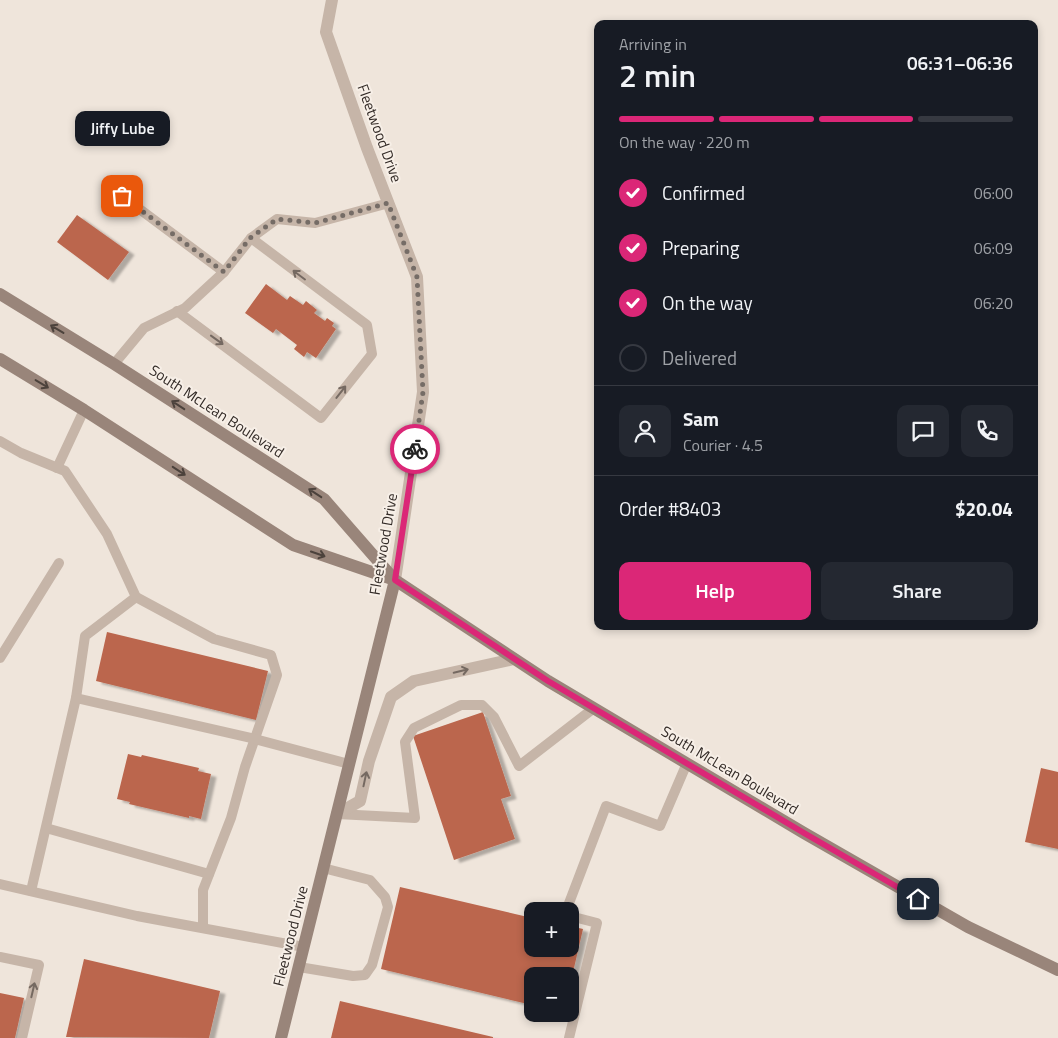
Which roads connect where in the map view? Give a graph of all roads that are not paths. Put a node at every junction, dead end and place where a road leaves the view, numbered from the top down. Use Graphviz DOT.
graph roads {
  1 [pos="332,0"];
  2 [pos="122,196"];
  3 [pos="388,203"];
  4 [pos="250,238"];
  5 [pos="224,272"];
  6 [pos="0,294"];
  7 [pos="178,311"];
  8 [pos="0,359"];
  9 [pos="114,364"];
  10 [pos="84,410"];
  11 [pos="0,440"];
  12 [pos="57,468"];
  13 [pos="59,563"];
  14 [pos="395,580"];
  15 [pos="136,597"];
  16 [pos="0,658"];
  17 [pos="514,658"];
  18 [pos="76,698"];
  19 [pos="594,708"];
  20 [pos="254,739"];
  21 [pos="687,763"];
  22 [pos="349,764"];
  23 [pos="337,814"];
  24 [pos="46,828"];
  25 [pos="323,868"];
  26 [pos="209,874"];
  27 [pos="0,884"];
  28 [pos="31,891"];
  29 [pos="569,902"];
  30 [pos="579,918"];
  31 [pos="203,928"];
  32 [pos="304,947"];
  33 [pos="0,957"];
  34 [pos="298,967"];
  35 [pos="1058,970"];
  36 [pos="22,1038"];
  37 [pos="281,1038"];
  38 [pos="569,1038"];
  1 -- 3 [label="street, Fleetwood Drive"];
  2 -- 5 [label="lane"];
  3 -- 4 [label="lane"];
  3 -- 14 [label="street, Fleetwood Drive"];
  4 -- 5 [label="lane"];
  7 -- 4 [label="lane, one-way"];
  5 -- 7 [label="lane"];
  9 -- 6 [label="main road, South McLean Boulevard, one-way"];
  7 -- 9 [label="lane"];
  8 -- 10 [label="main road, South McLean Boulevard, one-way"];
  14 -- 9 [label="main road, South McLean Boulevard, one-way"];
  10 -- 12 [label="lane"];
  10 -- 14 [label="main road, South McLean Boulevard, one-way"];
  11 -- 12 [label="lane"];
  12 -- 15 [label="lane"];
  13 -- 16 [label="lane"];
  14 -- 17 [label="main road, South McLean Boulevard"];
  14 -- 22 [label="main road, Fleetwood Drive"];
  15 -- 18 [label="lane"];
  15 -- 20 [label="lane"];
  17 -- 19 [label="main road, South McLean Boulevard"];
  23 -- 17 [label="street, one-way"];
  18 -- 20 [label="lane"];
  18 -- 24 [label="lane"];
  19 -- 21 [label="main road, South McLean Boulevard"];
  19 -- 23 [label="lane"];
  20 -- 22 [label="lane"];
  20 -- 26 [label="lane"];
  21 -- 29 [label="lane"];
  21 -- 35 [label="main road, South McLean Boulevard"];
  22 -- 23 [label="main road, Fleetwood Drive"];
  23 -- 25 [label="main road, Fleetwood Drive"];
  24 -- 26 [label="lane"];
  24 -- 28 [label="lane"];
  25 -- 32 [label="main road, Fleetwood Drive"];
  25 -- 34 [label="lane"];
  26 -- 31 [label="lane"];
  27 -- 28 [label="lane"];
  28 -- 31 [label="lane"];
  30 -- 38 [label="lane"];
  31 -- 32 [label="lane"];
  32 -- 34 [label="main road, Fleetwood Drive"];
  36 -- 33 [label="lane, one-way"];
  34 -- 37 [label="main road, Fleetwood Drive"];
}
